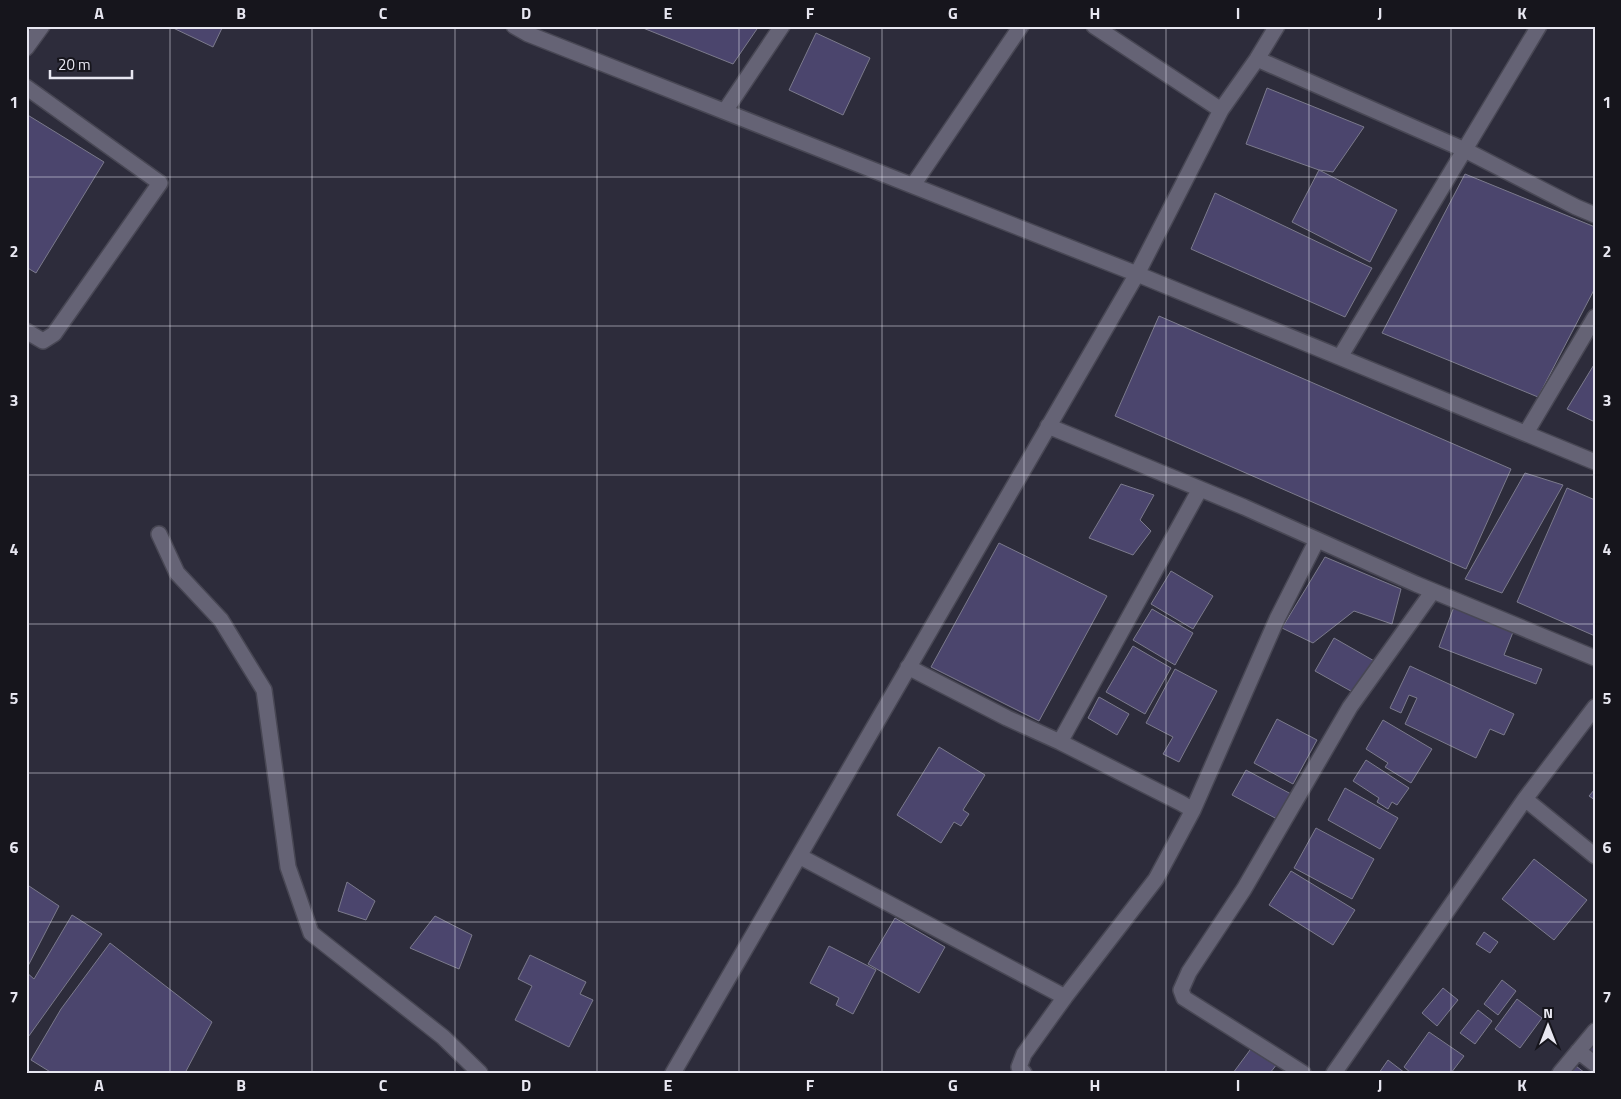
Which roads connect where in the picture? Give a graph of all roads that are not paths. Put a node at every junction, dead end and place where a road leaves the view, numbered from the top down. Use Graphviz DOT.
graph roads {
  1 [pos="42,26"];
  2 [pos="514,26"];
  3 [pos="782,26"];
  4 [pos="1021,26"];
  5 [pos="1094,26"];
  6 [pos="1277,26"];
  7 [pos="1539,26"];
  8 [pos="530,30"];
  9 [pos="26,48"];
  10 [pos="1257,59"];
  11 [pos="26,87"];
  12 [pos="1221,110"];
  13 [pos="725,111"];
  14 [pos="1465,150"];
  15 [pos="913,185"];
  16 [pos="1595,214"];
  17 [pos="1137,274"];
  18 [pos="1595,317"];
  19 [pos="26,332"];
  20 [pos="1340,357"];
  21 [pos="1048,426"];
  22 [pos="1526,433"];
  23 [pos="1595,462"];
  24 [pos="1200,489"];
  25 [pos="159,534"];
  26 [pos="1317,540"];
  27 [pos="1433,591"];
  28 [pos="1595,658"];
  29 [pos="908,667"];
  30 [pos="1595,707"];
  31 [pos="1060,742"];
  32 [pos="1525,799"];
  33 [pos="1193,810"];
  34 [pos="799,856"];
  35 [pos="1595,856"];
  36 [pos="1065,997"];
  37 [pos="1595,1031"];
  38 [pos="1578,1051"];
  39 [pos="1595,1064"];
  40 [pos="480,1073"];
  41 [pos="673,1073"];
  42 [pos="1024,1073"];
  43 [pos="1303,1073"];
  44 [pos="1334,1073"];
  45 [pos="1560,1073"];
  1 -- 9 [label="street"];
  2 -- 8 [label="street"];
  3 -- 13 [label="street"];
  4 -- 15 [label="street"];
  5 -- 12 [label="street"];
  6 -- 10 [label="street"];
  7 -- 14 [label="street"];
  8 -- 13 [label="street"];
  10 -- 12 [label="street"];
  10 -- 14 [label="street"];
  11 -- 19 [label="street"];
  12 -- 17 [label="street"];
  13 -- 15 [label="street"];
  14 -- 16 [label="street"];
  14 -- 20 [label="street"];
  15 -- 17 [label="street"];
  17 -- 20 [label="street"];
  17 -- 21 [label="street"];
  18 -- 22 [label="street"];
  20 -- 22 [label="street"];
  21 -- 24 [label="street"];
  21 -- 29 [label="street"];
  22 -- 23 [label="street"];
  24 -- 26 [label="street"];
  24 -- 31 [label="street"];
  25 -- 40 [label="street"];
  26 -- 27 [label="street"];
  26 -- 33 [label="street"];
  27 -- 28 [label="street"];
  27 -- 43 [label="street"];
  29 -- 31 [label="street"];
  29 -- 34 [label="street"];
  30 -- 32 [label="street"];
  31 -- 33 [label="street"];
  32 -- 35 [label="street"];
  32 -- 44 [label="street"];
  33 -- 36 [label="street"];
  34 -- 36 [label="street"];
  34 -- 41 [label="street"];
  36 -- 42 [label="street"];
  37 -- 38 [label="street"];
  38 -- 39 [label="street"];
  38 -- 45 [label="street"];
}
